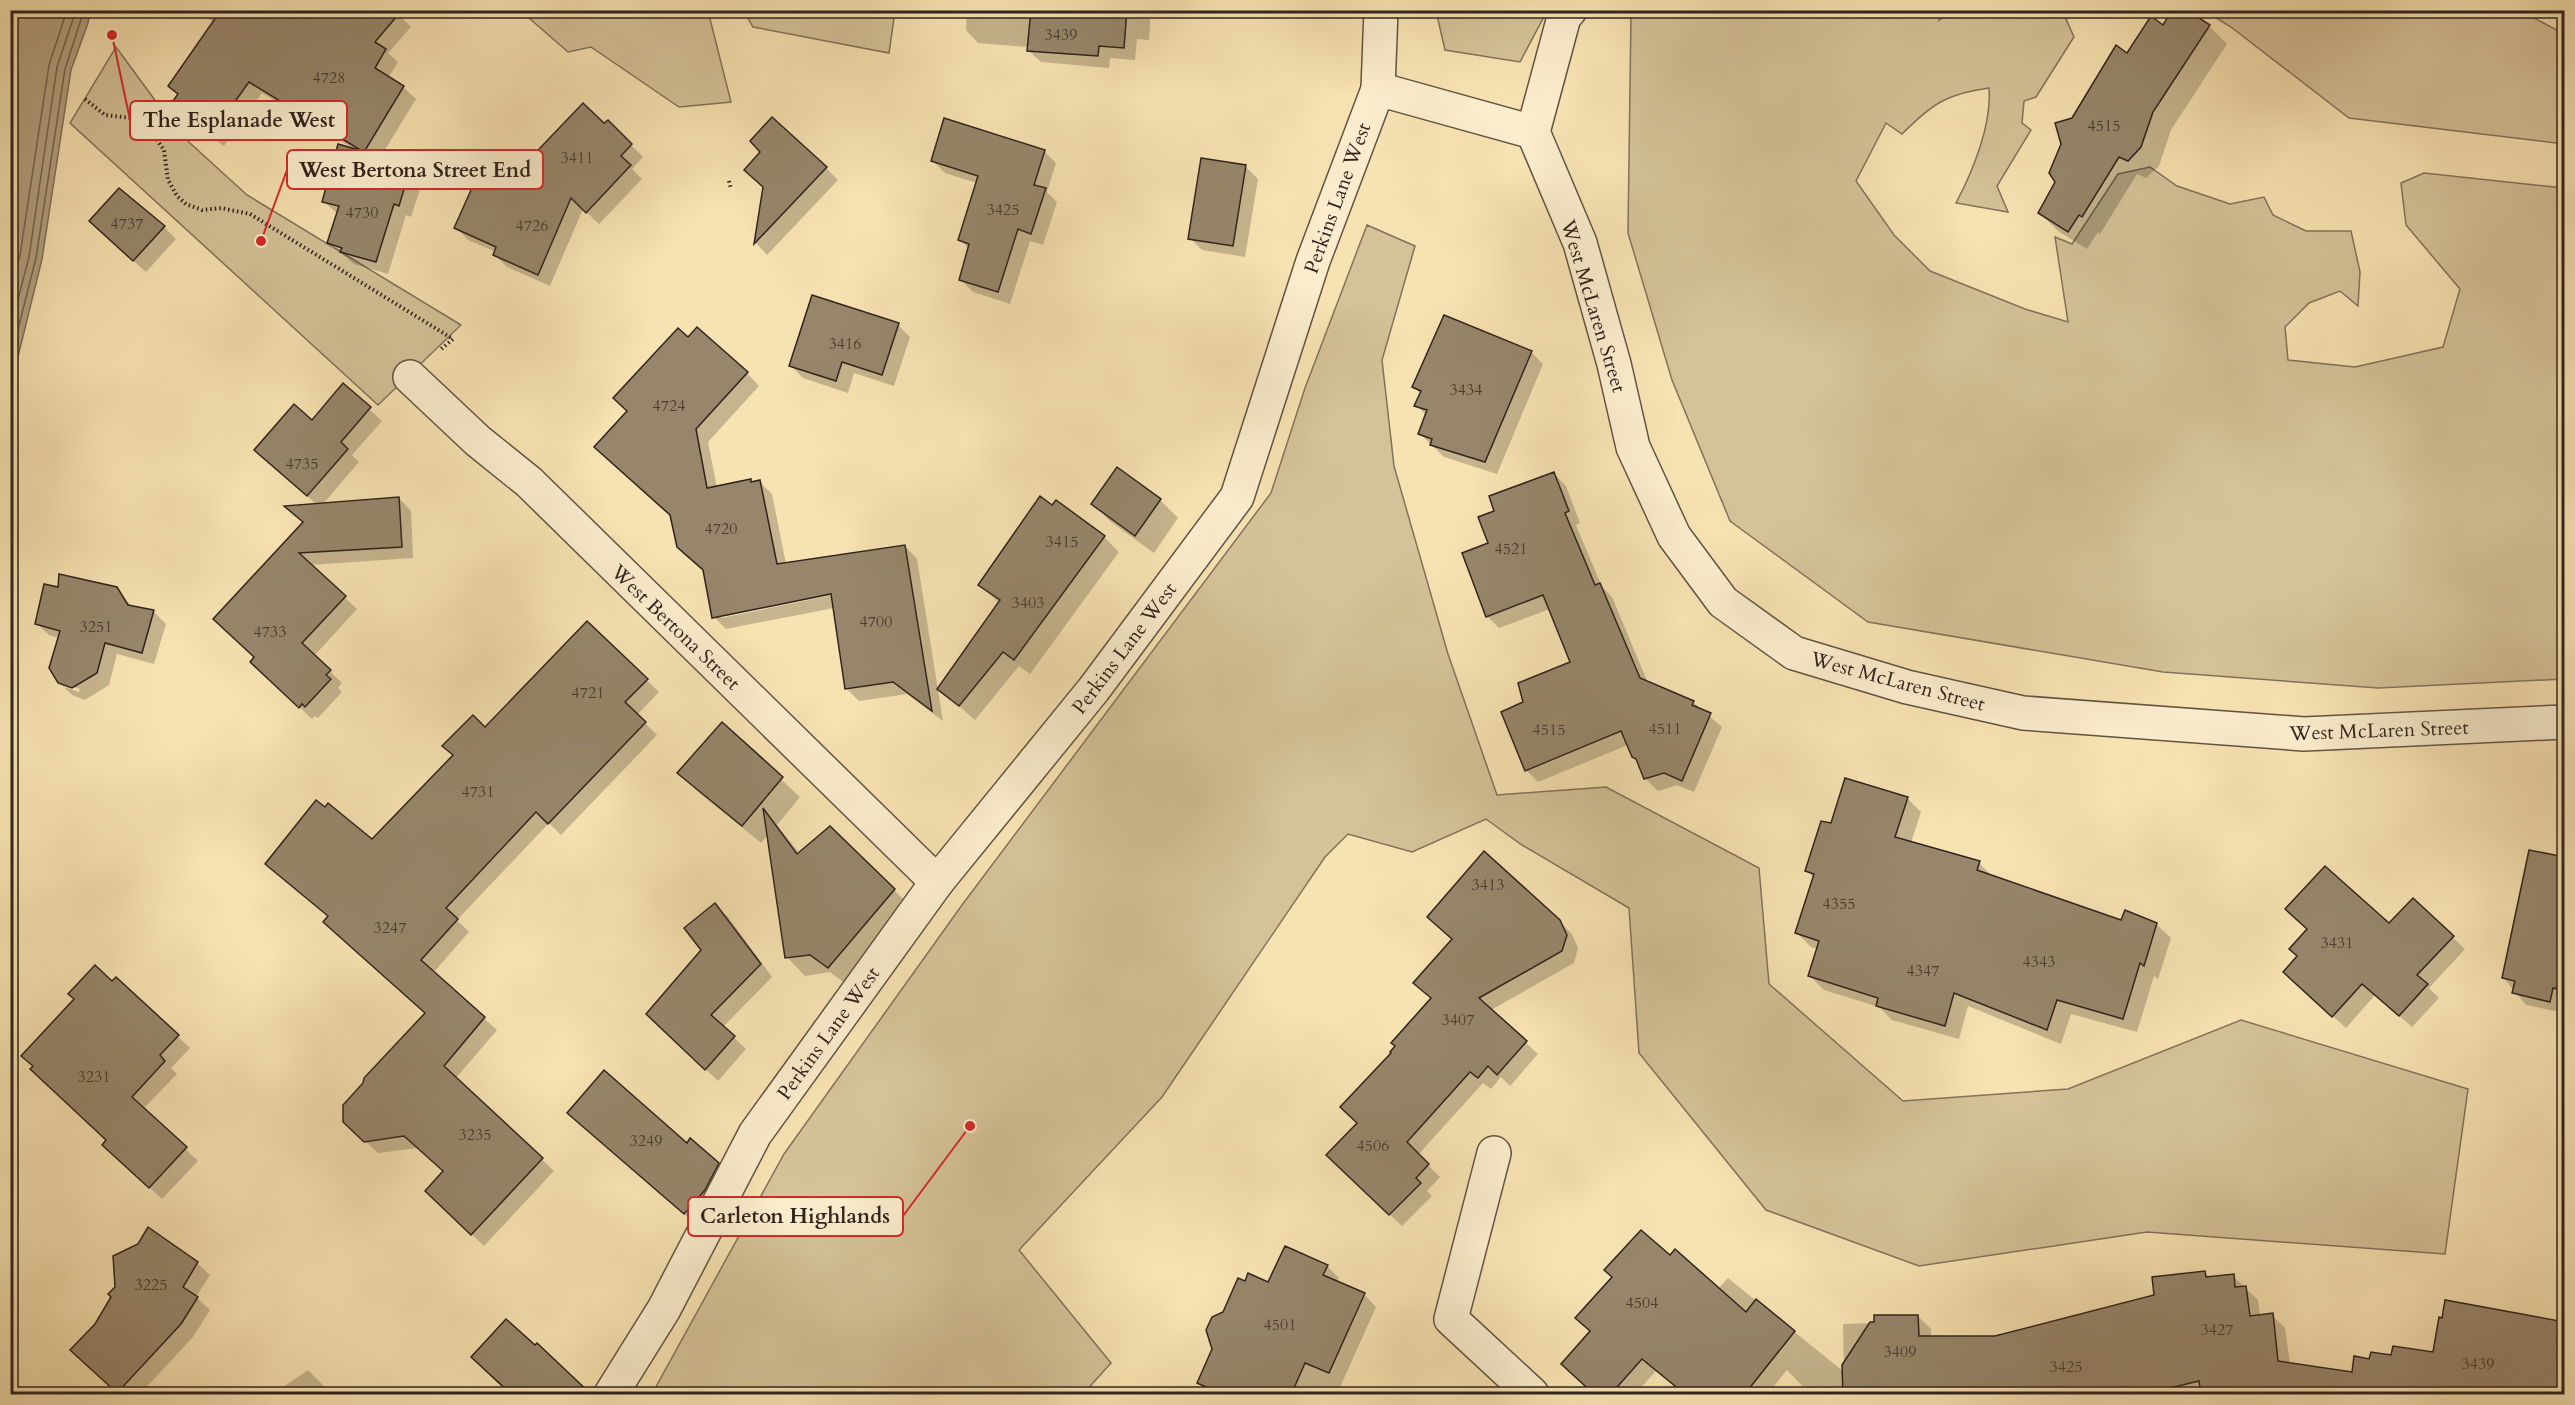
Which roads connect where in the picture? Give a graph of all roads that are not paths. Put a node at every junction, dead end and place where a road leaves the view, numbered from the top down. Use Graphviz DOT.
graph roads {
  1 [pos="1381,10"];
  2 [pos="1570,10"];
  3 [pos="1378,89"];
  4 [pos="1533,132"];
  5 [pos="410,376"];
  6 [pos="2565,722"];
  7 [pos="937,882"];
  8 [pos="1494,1153"];
  9 [pos="611,1395"];
  10 [pos="1532,1395"];
  1 -- 3 [label="street, Perkins Lane West"];
  2 -- 4 [label="street"];
  3 -- 4 [label="street"];
  3 -- 7 [label="street, Perkins Lane West"];
  4 -- 6 [label="street, West McLaren Street"];
  5 -- 7 [label="street, West Bertona Street"];
  7 -- 9 [label="street, Perkins Lane West"];
  8 -- 10 [label="street"];
}
